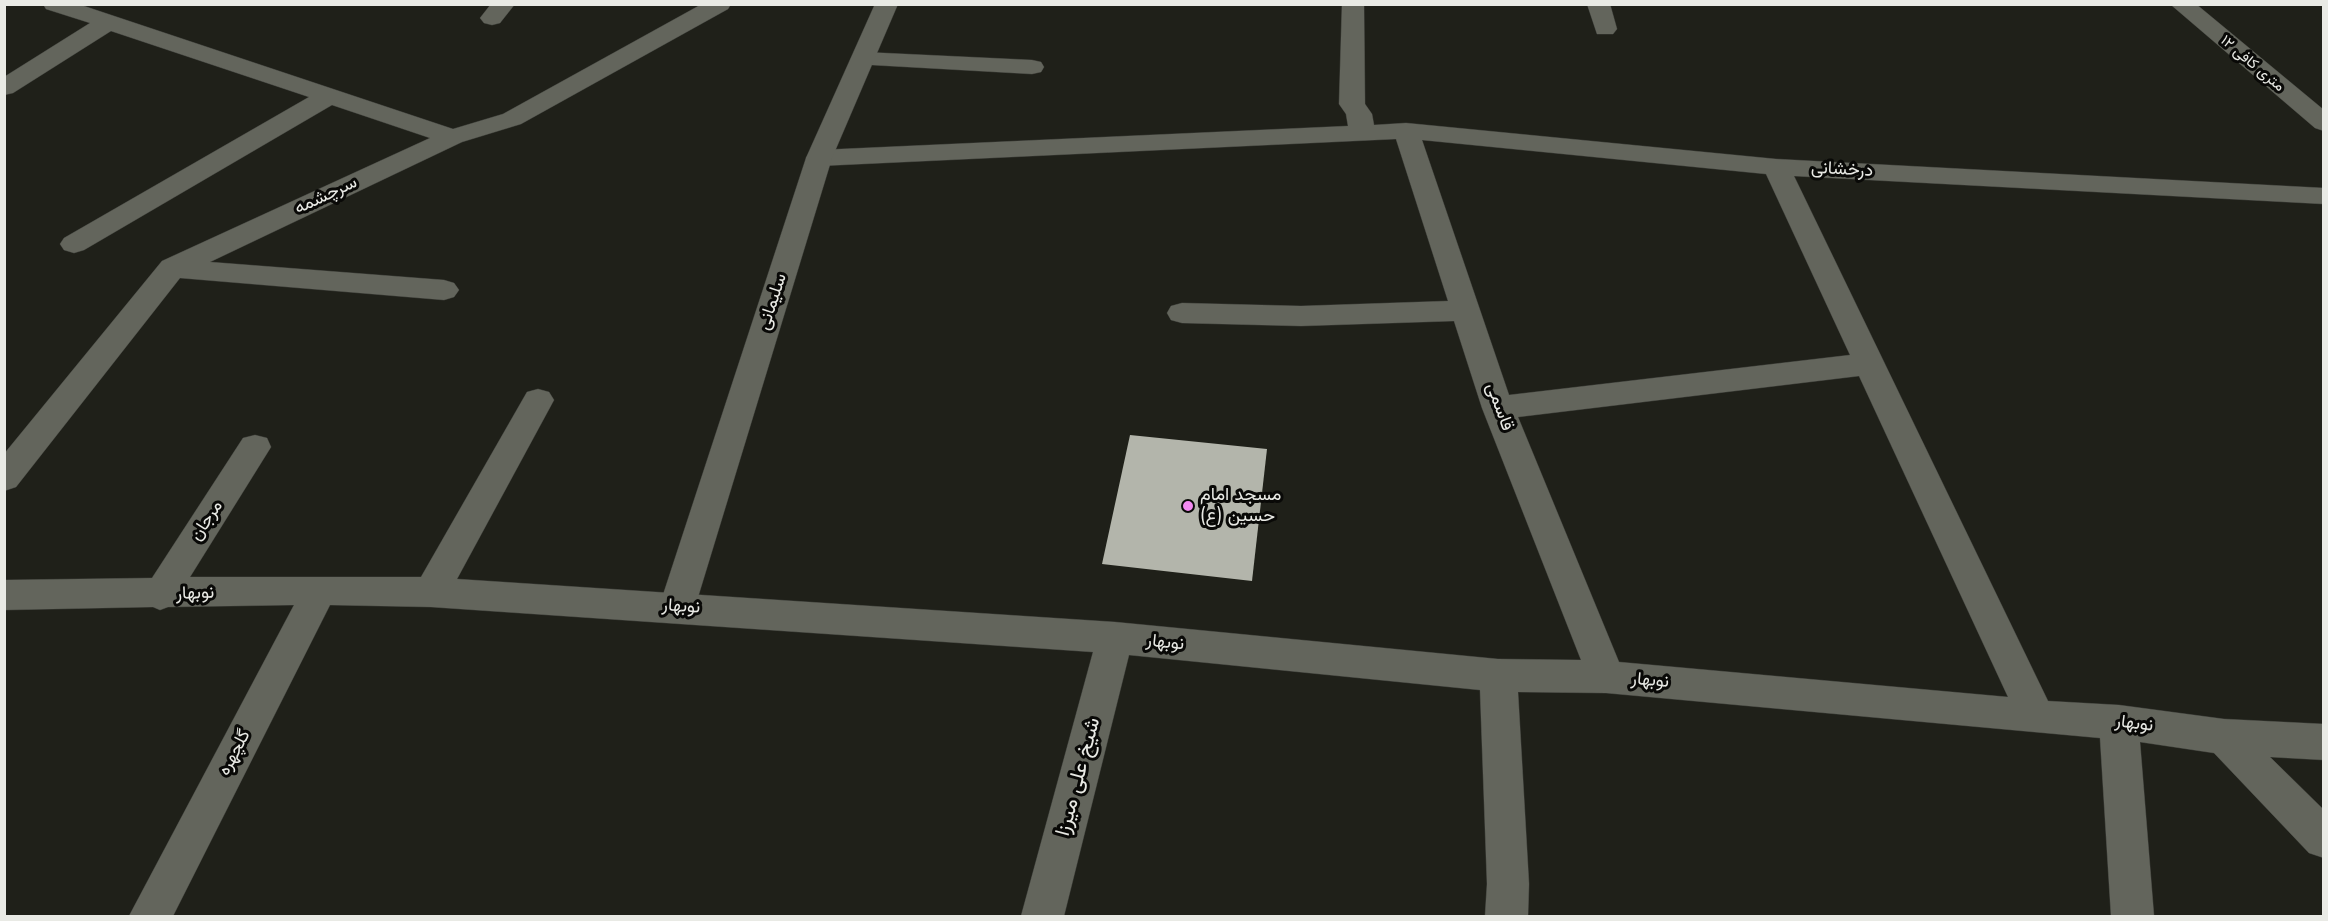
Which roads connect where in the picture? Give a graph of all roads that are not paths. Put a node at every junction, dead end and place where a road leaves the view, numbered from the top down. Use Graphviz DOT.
graph roads {
  1 [pos="54,4"];
  2 [pos="720,4"];
  3 [pos="887,4"];
  4 [pos="1353,4"];
  5 [pos="1598,4"];
  6 [pos="2181,4"];
  7 [pos="108,22"];
  8 [pos="1605,29"];
  9 [pos="863,59"];
  10 [pos="1032,67"];
  11 [pos="4,88"];
  12 [pos="328,97"];
  13 [pos="2324,123"];
  14 [pos="1362,131"];
  15 [pos="1406,131"];
  16 [pos="453,137"];
  17 [pos="819,158"];
  18 [pos="1776,167"];
  19 [pos="2324,196"];
  20 [pos="74,244"];
  21 [pos="172,268"];
  22 [pos="444,290"];
  23 [pos="1467,310"];
  24 [pos="1182,313"];
  25 [pos="1869,364"];
  26 [pos="538,400"];
  27 [pos="1498,408"];
  28 [pos="255,447"];
  29 [pos="4,478"];
  30 [pos="320,590"];
  31 [pos="431,592"];
  32 [pos="4,595"];
  33 [pos="160,595"];
  34 [pos="677,607"];
  35 [pos="1115,638"];
  36 [pos="1498,675"];
  37 [pos="1606,677"];
  38 [pos="2036,717"];
  39 [pos="2119,722"];
  40 [pos="2224,737"];
  41 [pos="2324,742"];
  42 [pos="2324,839"];
  43 [pos="150,916"];
  44 [pos="1042,916"];
  45 [pos="1506,916"];
  46 [pos="2132,916"];
  1 -- 7 [label="street"];
  2 -- 16 [label="street, سرچشمه"];
  3 -- 9 [label="street, سلیمانی"];
  4 -- 14 [label="street"];
  5 -- 8 [label="street"];
  6 -- 13 [label="street, ۱۲ متری کافی"];
  7 -- 11 [label="street"];
  7 -- 12 [label="street"];
  9 -- 10 [label="street"];
  9 -- 17 [label="street, سلیمانی"];
  12 -- 16 [label="street"];
  12 -- 20 [label="street"];
  14 -- 15 [label="street, درخشانی"];
  14 -- 17 [label="street, درخشانی"];
  15 -- 18 [label="street, درخشانی"];
  15 -- 23 [label="street, قاسمی"];
  16 -- 21 [label="street, سرچشمه"];
  17 -- 34 [label="street, سلیمانی"];
  18 -- 19 [label="street, درخشانی"];
  18 -- 25 [label="street"];
  21 -- 22 [label="street"];
  21 -- 29 [label="street, سرچشمه"];
  23 -- 24 [label="street"];
  23 -- 27 [label="street, قاسمی"];
  25 -- 27 [label="street"];
  25 -- 38 [label="street"];
  26 -- 31 [label="street"];
  27 -- 37 [label="street, قاسمی"];
  28 -- 33 [label="street, مرجان"];
  30 -- 31 [label="street, نوبهار"];
  30 -- 33 [label="street, نوبهار"];
  30 -- 43 [label="street, گلچهره"];
  31 -- 34 [label="street, نوبهار"];
  32 -- 33 [label="street, نوبهار"];
  34 -- 35 [label="street, نوبهار"];
  35 -- 36 [label="street, نوبهار"];
  35 -- 44 [label="street, شیخ علی میرزا"];
  36 -- 37 [label="street, نوبهار"];
  36 -- 45 [label="street"];
  37 -- 38 [label="street, نوبهار"];
  38 -- 39 [label="street, نوبهار"];
  39 -- 40 [label="street, نوبهار"];
  39 -- 46 [label="street"];
  40 -- 41 [label="street, نوبهار"];
  40 -- 42 [label="street"];
}
